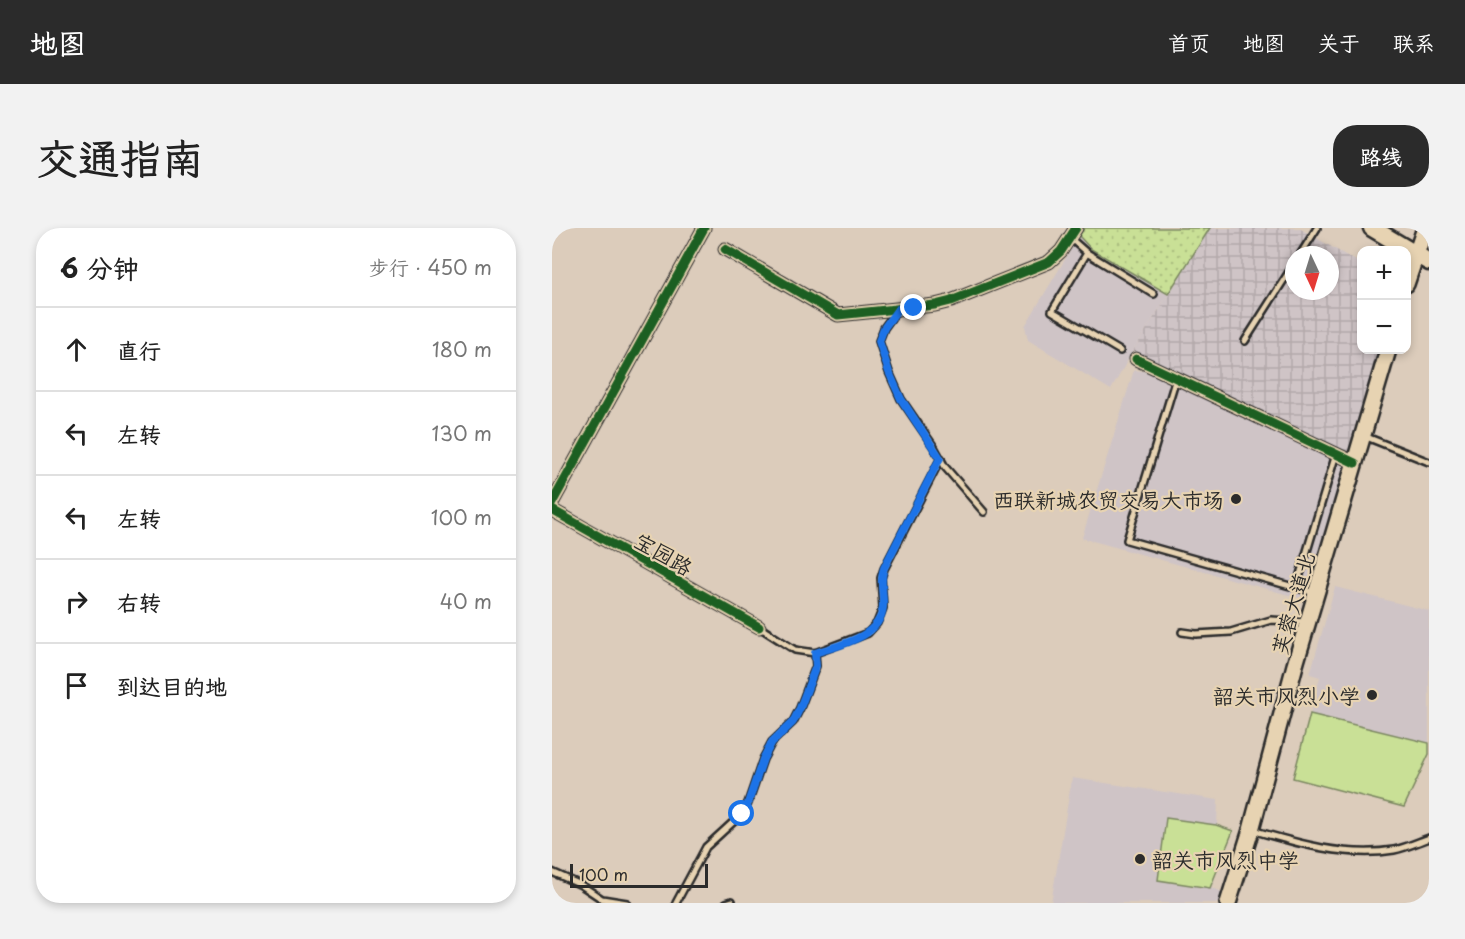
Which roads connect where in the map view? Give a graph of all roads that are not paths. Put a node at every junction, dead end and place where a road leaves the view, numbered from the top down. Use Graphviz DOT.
graph roads {
  1 [pos="704,228"];
  2 [pos="1317,228"];
  3 [pos="1372,228"];
  4 [pos="1425,228"];
  5 [pos="1073,233"];
  6 [pos="1306,246"];
  7 [pos="725,249"];
  8 [pos="1087,254"];
  9 [pos="1423,258"];
  10 [pos="1285,278"];
  11 [pos="1411,278"];
  12 [pos="1154,294"];
  13 [pos="898,309"];
  14 [pos="1245,341"];
  15 [pos="1120,351"];
  16 [pos="1387,354"];
  17 [pos="1136,359"];
  18 [pos="1176,378"];
  19 [pos="1363,435"];
  20 [pos="1336,454"];
  21 [pos="940,458"];
  22 [pos="1429,462"];
  23 [pos="1355,463"];
  24 [pos="552,503"];
  25 [pos="552,510"];
  26 [pos="984,512"];
  27 [pos="1296,588"];
  28 [pos="1317,593"];
  29 [pos="1308,622"];
  30 [pos="759,627"];
  31 [pos="1182,632"];
  32 [pos="815,653"];
  33 [pos="1251,830"];
  34 [pos="1429,838"];
  35 [pos="552,872"];
  36 [pos="627,903"];
  37 [pos="676,903"];
  38 [pos="1228,903"];
  1 -- 24 [label="street"];
  2 -- 6 [label="lane"];
  3 -- 9 [label="main road"];
  4 -- 9 [label="main road"];
  5 -- 8 [label="lane"];
  5 -- 13 [label="street"];
  7 -- 13 [label="street"];
  8 -- 12 [label="lane"];
  8 -- 15 [label="lane"];
  9 -- 11 [label="main road"];
  10 -- 14 [label="lane"];
  13 -- 21 [label="lane"];
  16 -- 19 [label="main road, 芙蓉大道北"];
  17 -- 18 [label="street"];
  18 -- 20 [label="street"];
  18 -- 27 [label="lane"];
  19 -- 22 [label="lane"];
  19 -- 23 [label="main road, 芙蓉大道北"];
  20 -- 23 [label="street"];
  20 -- 27 [label="lane"];
  21 -- 26 [label="lane"];
  21 -- 32 [label="lane"];
  23 -- 28 [label="main road, 芙蓉大道北"];
  25 -- 30 [label="street, 宝园路"];
  27 -- 28 [label="lane"];
  28 -- 29 [label="main road, 芙蓉大道北"];
  29 -- 31 [label="lane"];
  29 -- 33 [label="main road, 芙蓉大道北"];
  30 -- 32 [label="lane"];
  32 -- 37 [label="lane"];
  33 -- 34 [label="lane"];
  33 -- 38 [label="main road, 芙蓉大道北"];
  35 -- 36 [label="lane"];
}
